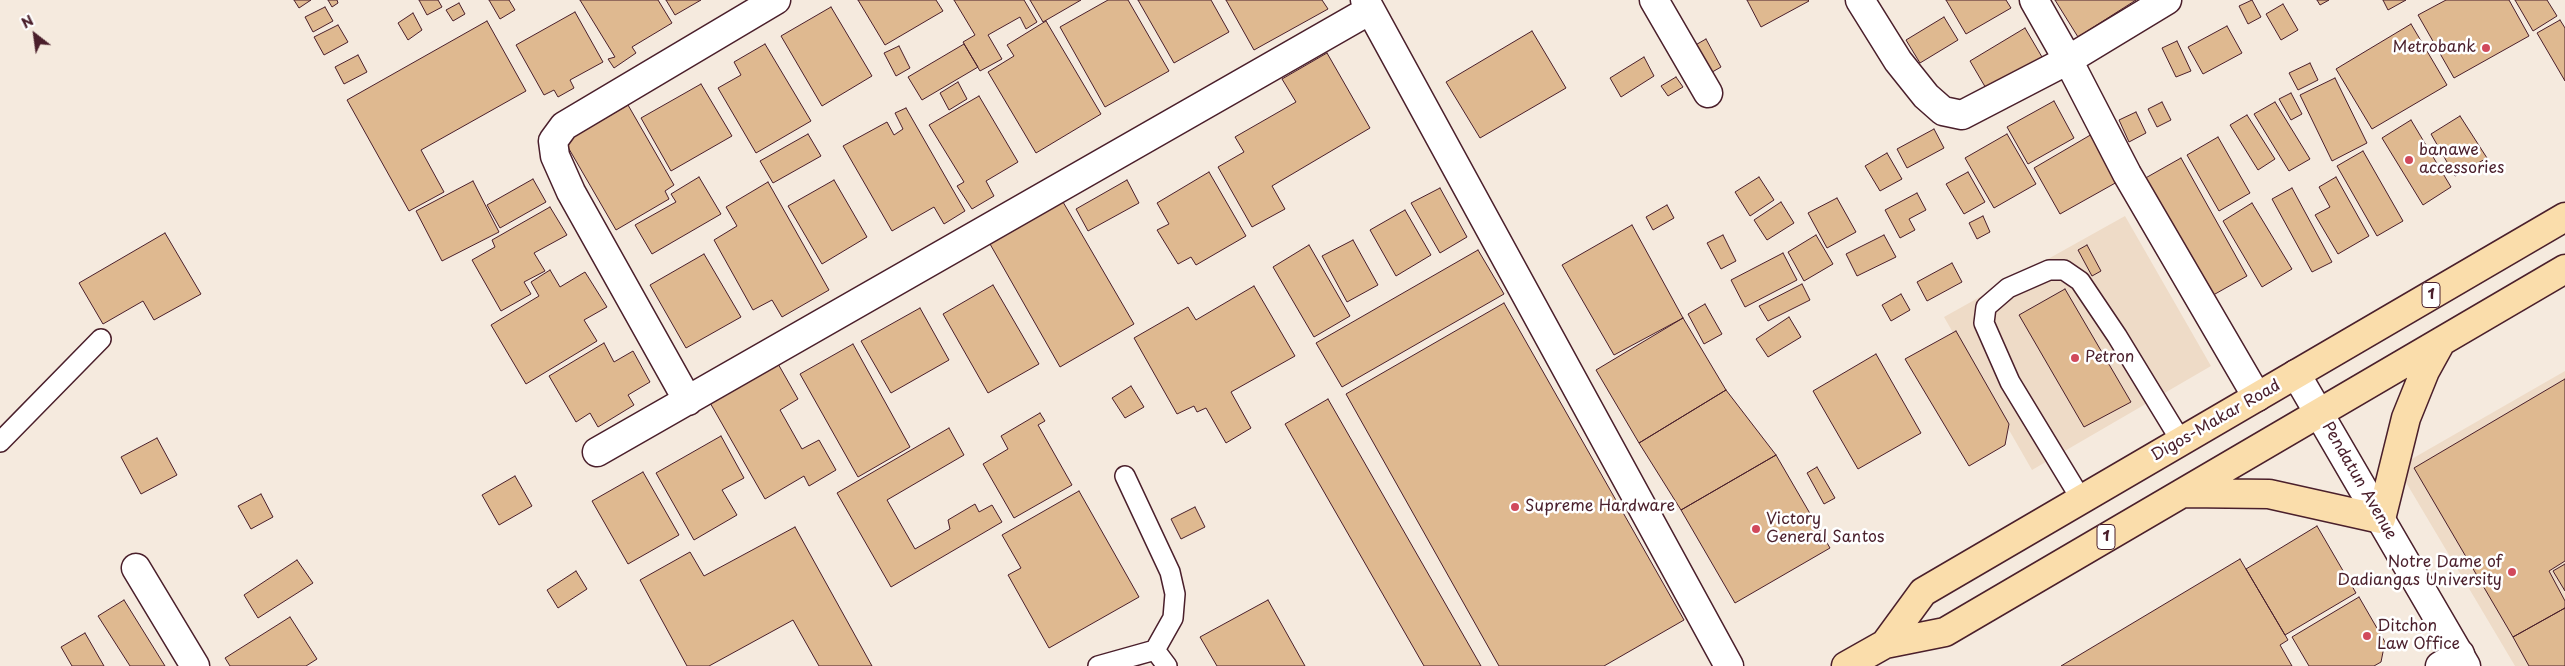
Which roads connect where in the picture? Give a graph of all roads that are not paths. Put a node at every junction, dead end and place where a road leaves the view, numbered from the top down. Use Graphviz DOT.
graph roads {
  1 [pos="776,0"];
  2 [pos="1654,0"];
  3 [pos="1860,0"];
  4 [pos="2034,0"];
  5 [pos="2167,0"];
  6 [pos="1367,5"];
  7 [pos="2068,60"];
  8 [pos="1708,94"];
  9 [pos="2565,217"];
  10 [pos="2565,269"];
  11 [pos="101,339"];
  12 [pos="2441,342"];
  13 [pos="2296,374"];
  14 [pos="2257,397"];
  15 [pos="688,401"];
  16 [pos="2320,413"];
  17 [pos="0,442"];
  18 [pos="2181,442"];
  19 [pos="597,452"];
  20 [pos="1125,476"];
  21 [pos="2182,493"];
  22 [pos="2081,500"];
  23 [pos="2381,519"];
  24 [pos="136,568"];
  25 [pos="1885,644"];
  26 [pos="1155,650"];
  27 [pos="2455,662"];
  28 [pos="195,666"];
  29 [pos="1098,666"];
  30 [pos="1167,666"];
  31 [pos="1729,666"];
  32 [pos="1846,666"];
  1 -- 15 [label="street"];
  2 -- 8 [label="street"];
  3 -- 7 [label="street"];
  4 -- 7 [label="street"];
  5 -- 7 [label="street"];
  6 -- 15 [label="street"];
  6 -- 31 [label="street"];
  7 -- 14 [label="street"];
  9 -- 13 [label="main road, Digos-Makar Road / 1"];
  10 -- 12 [label="main road, Digos-Makar Road / 1"];
  11 -- 17 [label="lane"];
  12 -- 16 [label="main road, Digos-Makar Road / 1"];
  12 -- 23 [label="main road"];
  13 -- 14 [label="main road, Digos-Makar Road / 1"];
  13 -- 16 [label="street, Pendatun Avenue"];
  14 -- 18 [label="main road, Digos-Makar Road / 1"];
  15 -- 19 [label="street"];
  16 -- 21 [label="main road, Digos-Makar Road / 1"];
  16 -- 23 [label="street, Pendatun Avenue"];
  18 -- 22 [label="main road, Digos-Makar Road / 1"];
  18 -- 22 [label="lane"];
  20 -- 26 [label="lane"];
  21 -- 23 [label="main road"];
  21 -- 25 [label="main road, Digos-Makar Road / 1"];
  22 -- 25 [label="main road, Digos-Makar Road / 1"];
  23 -- 27 [label="street, Pendatun Avenue"];
  24 -- 28 [label="street"];
  25 -- 32 [label="main road, Digos-Makar Road / 1"];
  26 -- 29 [label="lane"];
  26 -- 30 [label="lane"];
}
